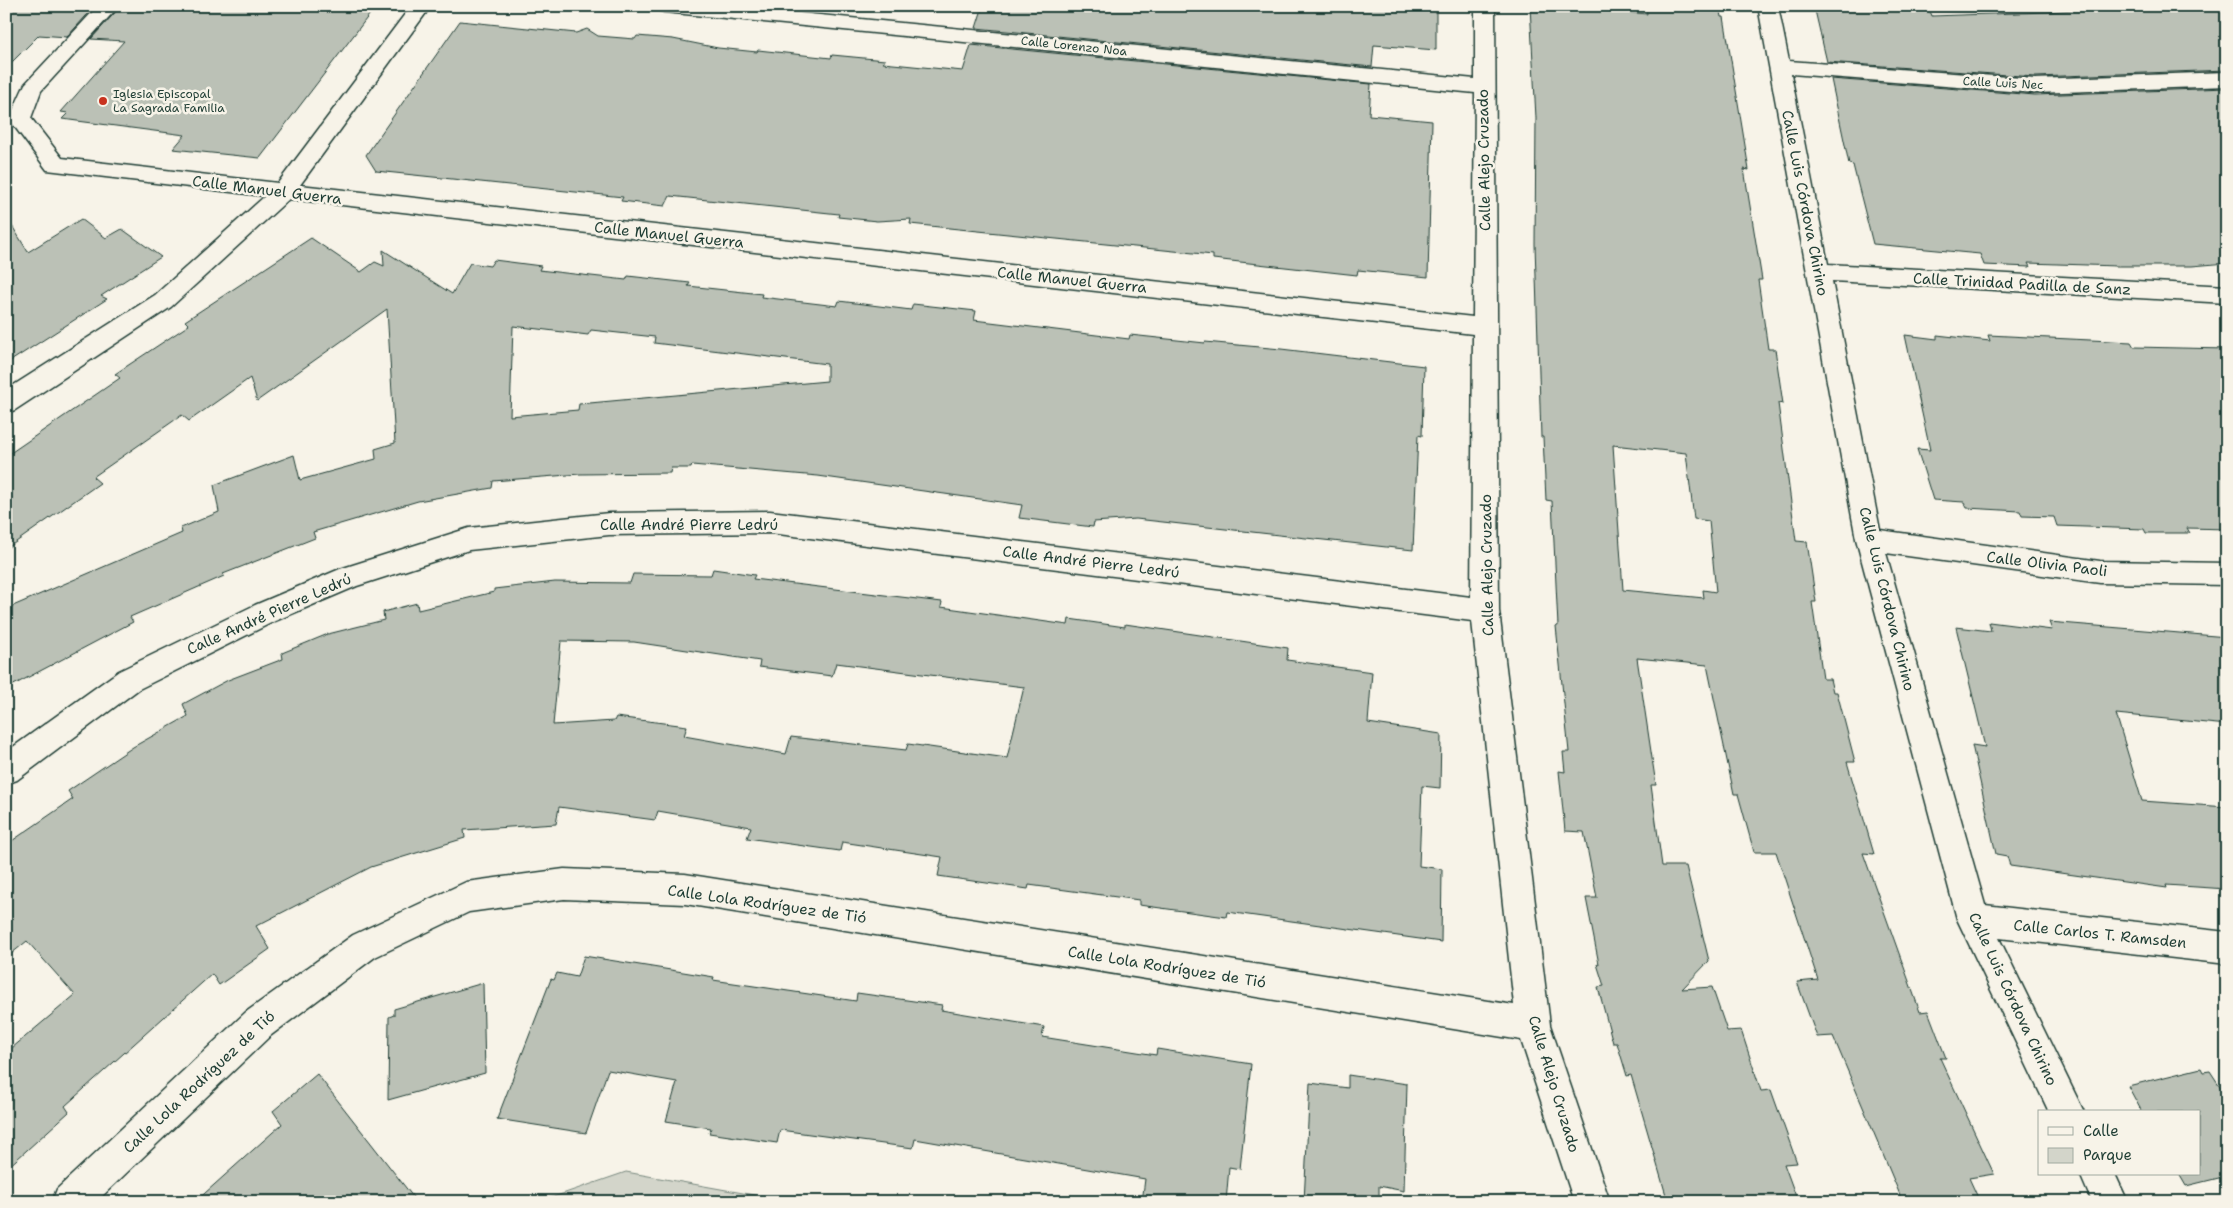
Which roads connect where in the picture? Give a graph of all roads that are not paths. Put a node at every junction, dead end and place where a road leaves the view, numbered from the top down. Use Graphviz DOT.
graph roads {
  1 [pos="109,6"];
  2 [pos="421,6"];
  3 [pos="664,6"];
  4 [pos="1485,6"];
  5 [pos="1768,6"];
  6 [pos="1780,67"];
  7 [pos="2227,78"];
  8 [pos="1484,86"];
  9 [pos="283,192"];
  10 [pos="1818,272"];
  11 [pos="2227,296"];
  12 [pos="1486,327"];
  13 [pos="6,403"];
  14 [pos="1869,539"];
  15 [pos="2227,574"];
  16 [pos="1485,611"];
  17 [pos="6,770"];
  18 [pos="1974,919"];
  19 [pos="2227,948"];
  20 [pos="1533,1025"];
  21 [pos="2066,1110"];
  22 [pos="2098,1176"];
  23 [pos="70,1202"];
  24 [pos="1592,1202"];
  25 [pos="2110,1202"];
  1 -- 9 [label="street, Calle Manuel Guerra"];
  2 -- 9 [label="street"];
  3 -- 8 [label="street, Calle Lorenzo Noa"];
  4 -- 8 [label="street, Calle Alejo Cruzado"];
  5 -- 6 [label="street, Calle Luis Córdova Chirino"];
  6 -- 7 [label="street, Calle Luis Nec"];
  6 -- 10 [label="street, Calle Luis Córdova Chirino"];
  8 -- 12 [label="street, Calle Alejo Cruzado"];
  9 -- 12 [label="street, Calle Manuel Guerra"];
  9 -- 13 [label="street"];
  10 -- 11 [label="street, Calle Trinidad Padilla de Sanz"];
  10 -- 14 [label="street, Calle Luis Córdova Chirino"];
  12 -- 16 [label="street, Calle Alejo Cruzado"];
  14 -- 15 [label="street, Calle Olivia Paoli"];
  14 -- 18 [label="street, Calle Luis Córdova Chirino"];
  16 -- 17 [label="street, Calle André Pierre Ledrú"];
  16 -- 20 [label="street, Calle Alejo Cruzado"];
  18 -- 19 [label="street, Calle Carlos T. Ramsden"];
  18 -- 21 [label="street, Calle Luis Córdova Chirino"];
  20 -- 23 [label="street, Calle Lola Rodríguez de Tió"];
  20 -- 24 [label="street, Calle Alejo Cruzado"];
  22 -- 25 [label="street"];
}
